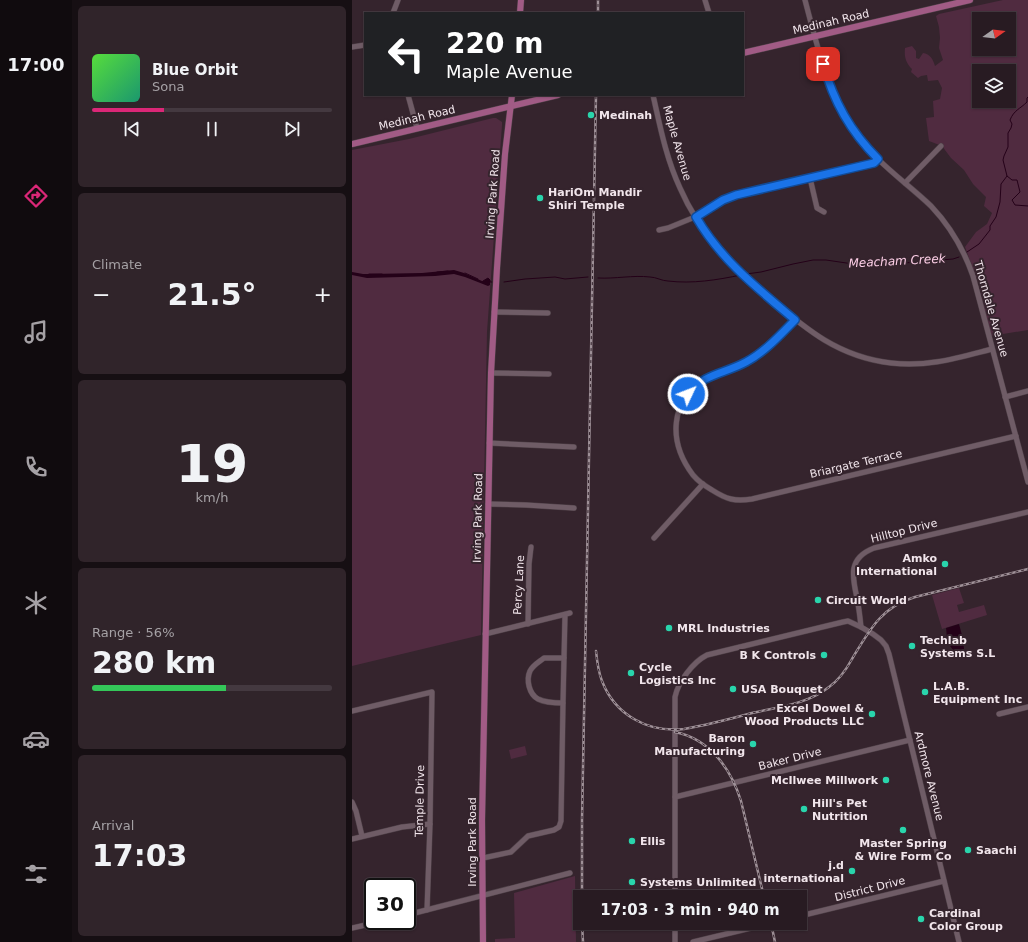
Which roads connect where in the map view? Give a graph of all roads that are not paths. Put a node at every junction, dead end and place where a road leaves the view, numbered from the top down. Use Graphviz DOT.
graph roads {
  1 [pos="398,0"];
  2 [pos="521,0"];
  3 [pos="705,0"];
  4 [pos="805,0"];
  5 [pos="970,0"];
  6 [pos="393,12"];
  7 [pos="520,12"];
  8 [pos="709,12"];
  9 [pos="815,36"];
  10 [pos="364,45"];
  11 [pos="352,47"];
  12 [pos="744,53"];
  13 [pos="408,96"];
  14 [pos="512,96"];
  15 [pos="554,96"];
  16 [pos="653,96"];
  17 [pos="511,106"];
  18 [pos="417,128"];
  19 [pos="352,144"];
  20 [pos="941,146"];
  21 [pos="878,159"];
  22 [pos="810,178"];
  23 [pos="905,183"];
  24 [pos="824,212"];
  25 [pos="696,217"];
  26 [pos="659,230"];
  27 [pos="494,312"];
  28 [pos="548,313"];
  29 [pos="795,320"];
  30 [pos="992,349"];
  31 [pos="491,373"];
  32 [pos="548,374"];
  33 [pos="1028,392"];
  34 [pos="1005,397"];
  35 [pos="1016,436"];
  36 [pos="489,444"];
  37 [pos="574,447"];
  38 [pos="1028,482"];
  39 [pos="702,484"];
  40 [pos="488,504"];
  41 [pos="574,508"];
  42 [pos="1028,512"];
  43 [pos="654,538"];
  44 [pos="531,547"];
  45 [pos="528,624"];
  46 [pos="861,627"];
  47 [pos="485,634"];
  48 [pos="564,658"];
  49 [pos="563,703"];
  50 [pos="1028,707"];
  51 [pos="352,711"];
  52 [pos="999,714"];
  53 [pos="910,740"];
  54 [pos="675,797"];
  55 [pos="352,802"];
  56 [pos="430,824"];
  57 [pos="362,836"];
  58 [pos="352,839"];
  59 [pos="483,858"];
  60 [pos="570,873"];
  61 [pos="944,882"];
  62 [pos="675,890"];
  63 [pos="482,896"];
  64 [pos="427,910"];
  65 [pos="416,913"];
  66 [pos="807,914"];
  67 [pos="364,925"];
  68 [pos="352,928"];
  69 [pos="675,930"];
  70 [pos="743,930"];
  71 [pos="483,942"];
  72 [pos="675,942"];
  73 [pos="693,942"];
  74 [pos="959,942"];
  1 -- 6 [label="street"];
  2 -- 7 [label="main road"];
  3 -- 8 [label="street"];
  4 -- 9 [label="street, Thorndale Avenue"];
  5 -- 9 [label="main road, Medinah Road"];
  9 -- 12 [label="main road, Medinah Road"];
  9 -- 21 [label="street, Thorndale Avenue"];
  10 -- 11 [label="street"];
  13 -- 18 [label="street"];
  14 -- 17 [label="main road, Irving Park Road"];
  15 -- 17 [label="main road, Medinah Road"];
  16 -- 25 [label="street, Maple Avenue"];
  17 -- 18 [label="main road, Medinah Road"];
  17 -- 27 [label="main road, Irving Park Road"];
  18 -- 19 [label="main road, Medinah Road"];
  20 -- 23 [label="street"];
  21 -- 22 [label="street"];
  21 -- 23 [label="street, Thorndale Avenue"];
  22 -- 24 [label="street"];
  22 -- 25 [label="street"];
  23 -- 30 [label="street, Thorndale Avenue"];
  25 -- 26 [label="street"];
  25 -- 29 [label="street, Maple Avenue"];
  27 -- 28 [label="street"];
  27 -- 31 [label="main road, Irving Park Road"];
  29 -- 30 [label="street, Maple Avenue"];
  29 -- 39 [label="street, Briargate Terrace"];
  30 -- 34 [label="street, Thorndale Avenue"];
  31 -- 32 [label="street"];
  31 -- 36 [label="main road, Irving Park Road"];
  33 -- 34 [label="street"];
  34 -- 35 [label="street, Thorndale Avenue"];
  35 -- 38 [label="street, Thorndale Avenue"];
  35 -- 39 [label="street, Briargate Terrace"];
  36 -- 37 [label="street"];
  36 -- 40 [label="main road, Irving Park Road"];
  39 -- 43 [label="street"];
  40 -- 41 [label="street"];
  40 -- 47 [label="main road, Irving Park Road"];
  42 -- 46 [label="street, Hilltop Drive"];
  44 -- 45 [label="street, Percy Lane"];
  45 -- 47 [label="street"];
  45 -- 48 [label="street"];
  46 -- 53 [label="street, Ardmore Avenue"];
  46 -- 54 [label="street"];
  47 -- 59 [label="main road, Irving Park Road"];
  48 -- 49 [label="street"];
  48 -- 49 [label="street"];
  49 -- 59 [label="street"];
  50 -- 52 [label="street"];
  51 -- 56 [label="street, Temple Drive"];
  53 -- 54 [label="street, Baker Drive"];
  53 -- 61 [label="street, Ardmore Avenue"];
  54 -- 62 [label="street"];
  55 -- 57 [label="street"];
  56 -- 57 [label="street"];
  56 -- 64 [label="street, Temple Drive"];
  57 -- 58 [label="street"];
  59 -- 63 [label="main road, Irving Park Road"];
  60 -- 63 [label="street"];
  61 -- 66 [label="street, District Drive"];
  61 -- 74 [label="street, Ardmore Avenue"];
  63 -- 64 [label="street"];
  63 -- 71 [label="main road, Irving Park Road"];
  64 -- 65 [label="street"];
  67 -- 68 [label="street"];
  69 -- 72 [label="street"];
  70 -- 73 [label="street"];
}
